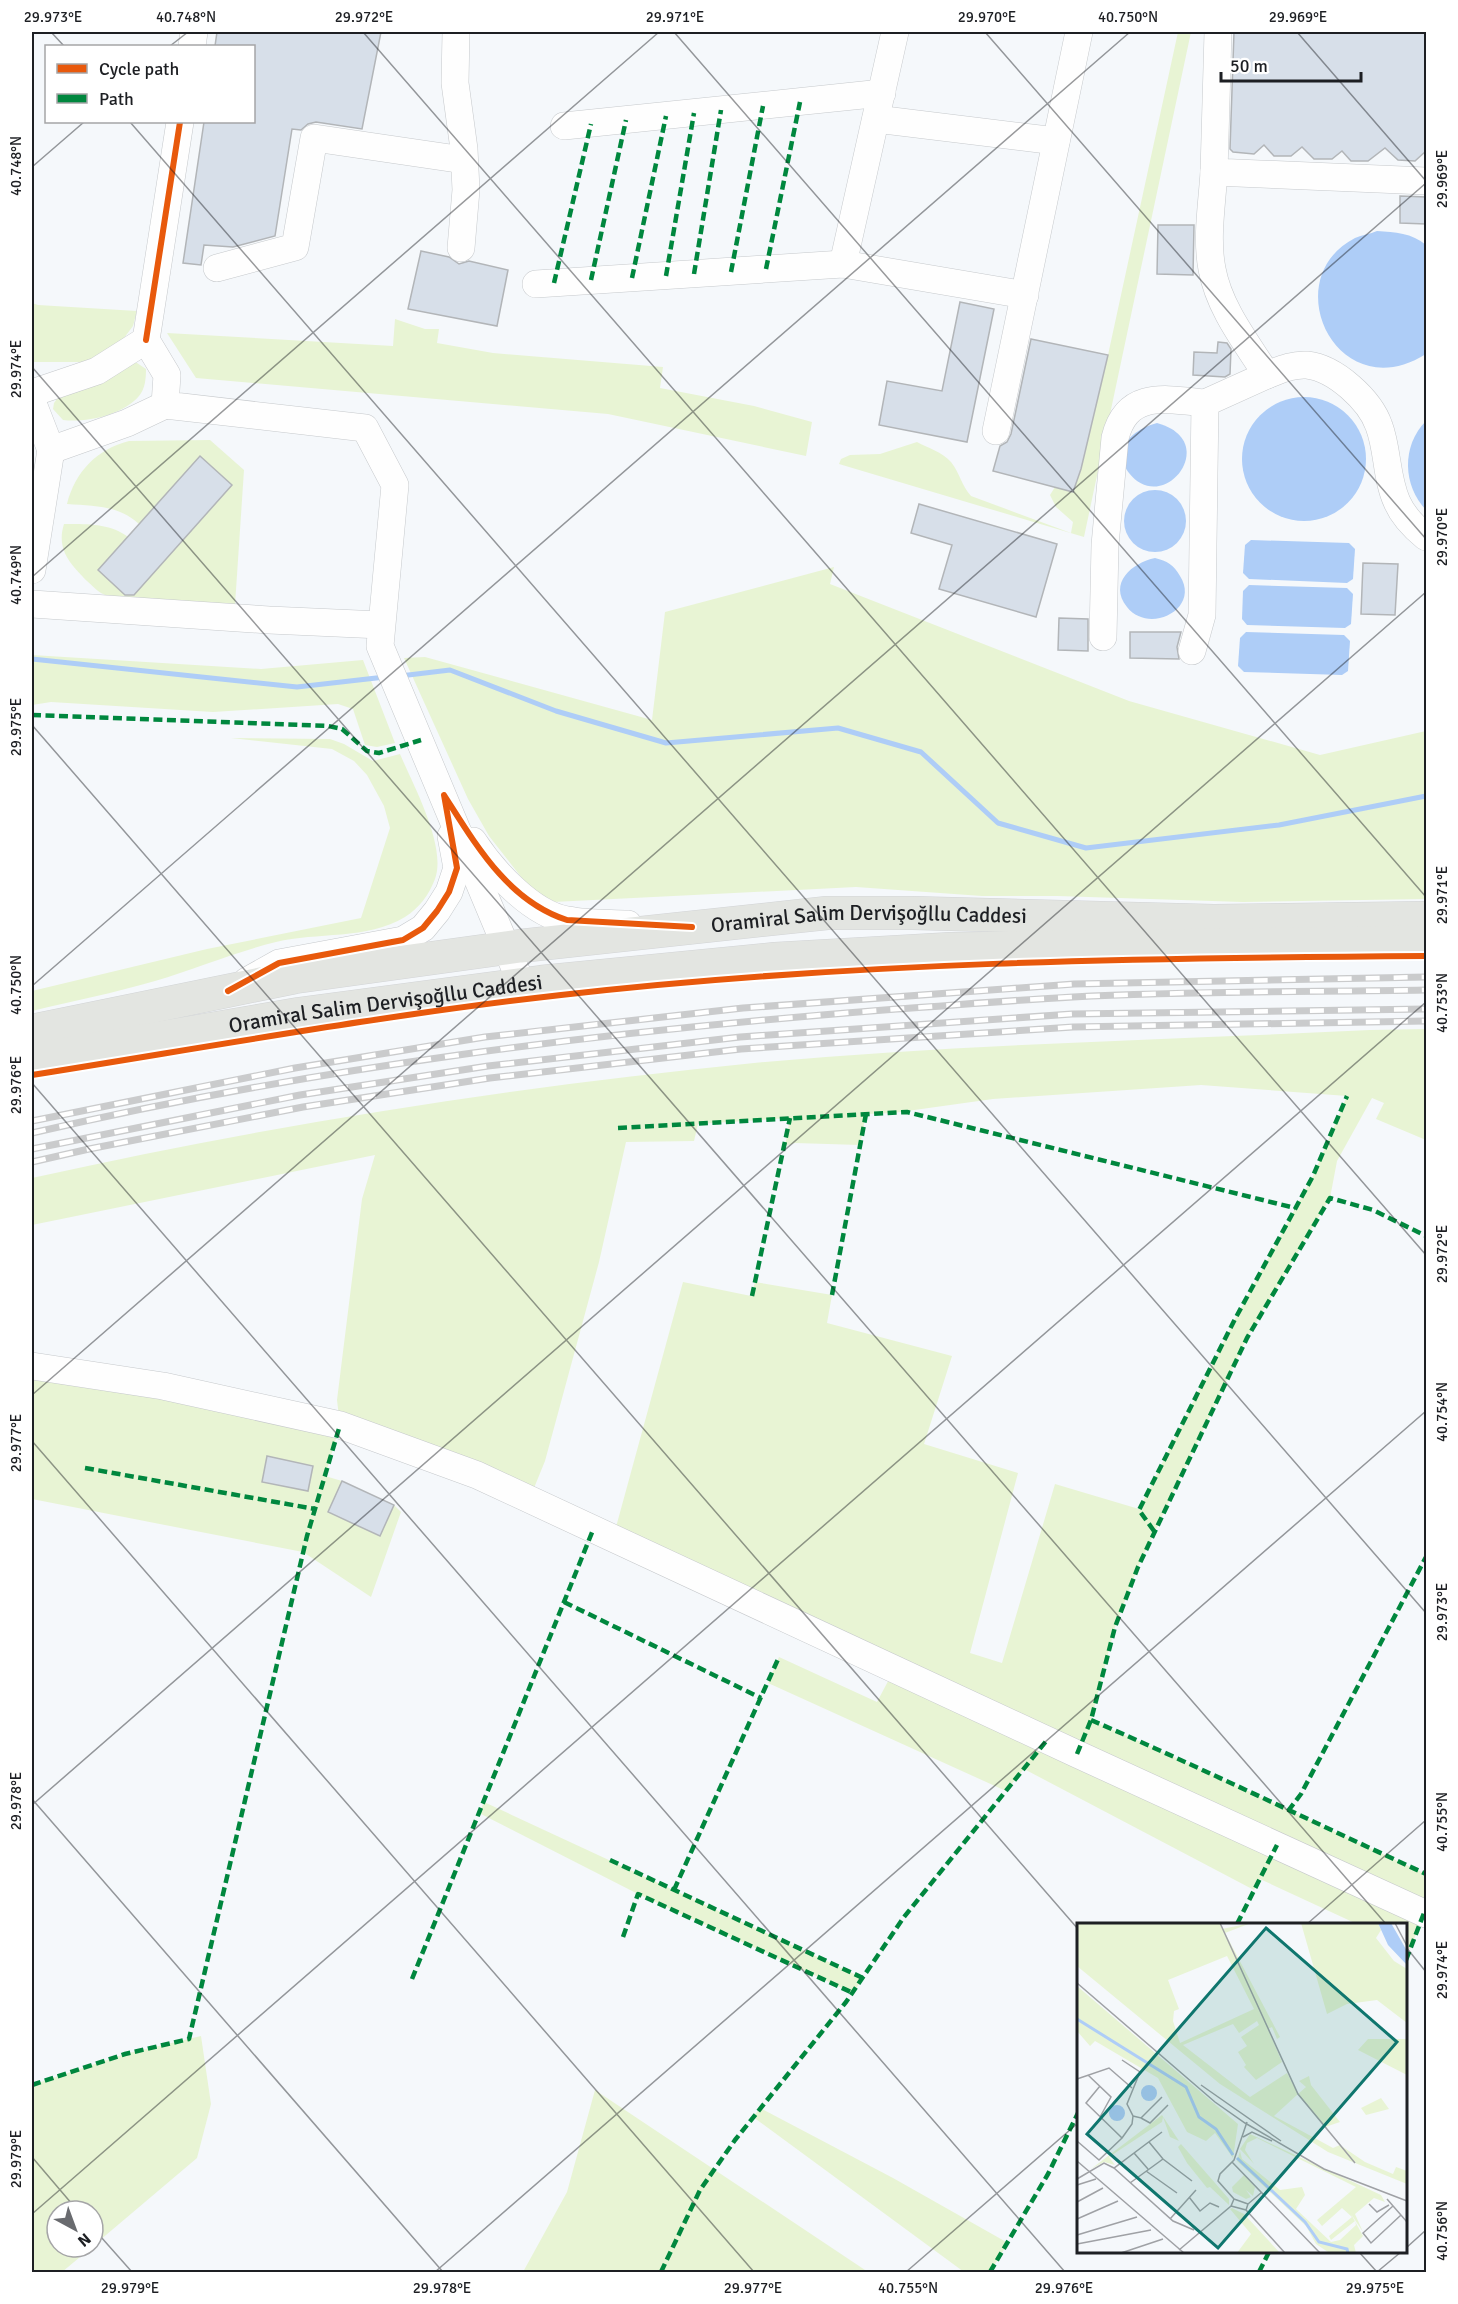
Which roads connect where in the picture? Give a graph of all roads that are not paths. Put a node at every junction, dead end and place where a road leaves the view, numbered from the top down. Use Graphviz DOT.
graph roads {
  1 [pos="456,32"];
  2 [pos="895,32"];
  3 [pos="1079,32"];
  4 [pos="1218,32"];
  5 [pos="879,106"];
  6 [pos="180,123"];
  7 [pos="564,126"];
  8 [pos="1056,141"];
  9 [pos="464,160"];
  10 [pos="1214,172"];
  11 [pos="1426,181"];
  12 [pos="461,248"];
  13 [pos="843,264"];
  14 [pos="218,268"];
  15 [pos="536,284"];
  16 [pos="1024,295"];
  17 [pos="146,340"];
  18 [pos="1267,375"];
  19 [pos="32,393"];
  20 [pos="32,402"];
  21 [pos="1205,402"];
  22 [pos="165,405"];
  23 [pos="996,431"];
  24 [pos="51,450"];
  25 [pos="1426,537"];
  26 [pos="32,570"];
  27 [pos="32,604"];
  28 [pos="381,635"];
  29 [pos="1103,637"];
  30 [pos="1192,651"];
  31 [pos="444,795"];
  32 [pos="1426,918"];
  33 [pos="692,927"];
  34 [pos="1426,942"];
  35 [pos="508,948"];
  36 [pos="522,985"];
  37 [pos="228,991"];
  38 [pos="32,1031"];
  39 [pos="32,1060"];
  40 [pos="32,1366"];
  41 [pos="1426,1914"];
  1 -- 9 [label="street"];
  2 -- 5 [label="street"];
  3 -- 8 [label="street"];
  4 -- 10 [label="street"];
  5 -- 7 [label="street"];
  5 -- 8 [label="street"];
  5 -- 13 [label="street"];
  6 -- 17 [label="street"];
  8 -- 16 [label="street"];
  9 -- 12 [label="street"];
  9 -- 14 [label="street"];
  10 -- 11 [label="street"];
  10 -- 18 [label="street"];
  13 -- 15 [label="street"];
  13 -- 16 [label="street"];
  16 -- 23 [label="street"];
  17 -- 19 [label="street"];
  17 -- 22 [label="street"];
  18 -- 21 [label="street"];
  18 -- 25 [label="street"];
  20 -- 24 [label="street"];
  21 -- 29 [label="street"];
  21 -- 30 [label="street"];
  22 -- 24 [label="street"];
  22 -- 28 [label="street"];
  24 -- 26 [label="street"];
  27 -- 28 [label="street"];
  28 -- 31 [label="street"];
  31 -- 33 [label="street"];
  31 -- 35 [label="street"];
  31 -- 37 [label="street"];
  32 -- 33 [label="main road, Oramiral Salim Dervişoğllu Caddesi"];
  33 -- 35 [label="main road, Oramiral Salim Dervişoğllu Caddesi"];
  34 -- 36 [label="main road, Oramiral Salim Dervişoğllu Caddesi"];
  35 -- 36 [label="street"];
  35 -- 37 [label="main road, Oramiral Salim Dervişoğllu Caddesi"];
  36 -- 39 [label="main road, Oramiral Salim Dervişoğllu Caddesi"];
  37 -- 38 [label="main road, Oramiral Salim Dervişoğllu Caddesi"];
  40 -- 41 [label="street"];
}
